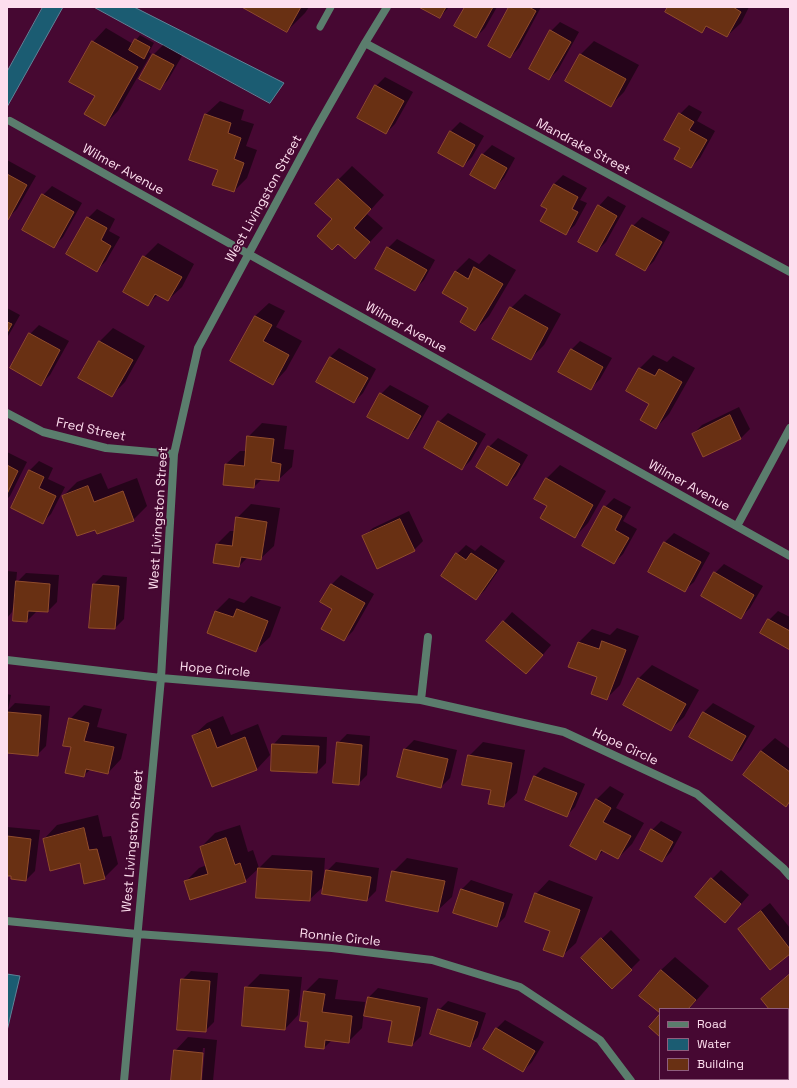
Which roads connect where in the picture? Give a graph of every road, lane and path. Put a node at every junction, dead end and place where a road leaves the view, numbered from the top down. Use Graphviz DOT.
graph roads {
  1 [pos="331,7"];
  2 [pos="387,7"];
  3 [pos="320,27"];
  4 [pos="365,43"];
  5 [pos="10,121"];
  6 [pos="248,254"];
  7 [pos="790,272"];
  8 [pos="7,413"];
  9 [pos="790,428"];
  10 [pos="174,454"];
  11 [pos="737,526"];
  12 [pos="790,556"];
  13 [pos="428,636"];
  14 [pos="7,660"];
  15 [pos="161,678"];
  16 [pos="421,700"];
  17 [pos="790,876"];
  18 [pos="7,921"];
  19 [pos="137,934"];
  20 [pos="124,1081"];
  21 [pos="631,1081"];
  1 -- 3 [label="lane"];
  2 -- 4 [label="street, West Livingston Street"];
  4 -- 6 [label="street, West Livingston Street"];
  4 -- 7 [label="street, Mandrake Street"];
  5 -- 6 [label="street, Wilmer Avenue"];
  6 -- 10 [label="street, West Livingston Street"];
  6 -- 11 [label="street, Wilmer Avenue"];
  8 -- 10 [label="street, Fred Street"];
  9 -- 11 [label="street"];
  10 -- 15 [label="street, West Livingston Street"];
  11 -- 12 [label="street, Wilmer Avenue"];
  13 -- 16 [label="street"];
  14 -- 15 [label="street, Hope Circle"];
  15 -- 16 [label="street, Hope Circle"];
  15 -- 19 [label="street, West Livingston Street"];
  16 -- 17 [label="street, Hope Circle"];
  18 -- 19 [label="street, Ronnie Circle"];
  19 -- 20 [label="street, West Livingston Street"];
  19 -- 21 [label="street, Ronnie Circle"];
}
